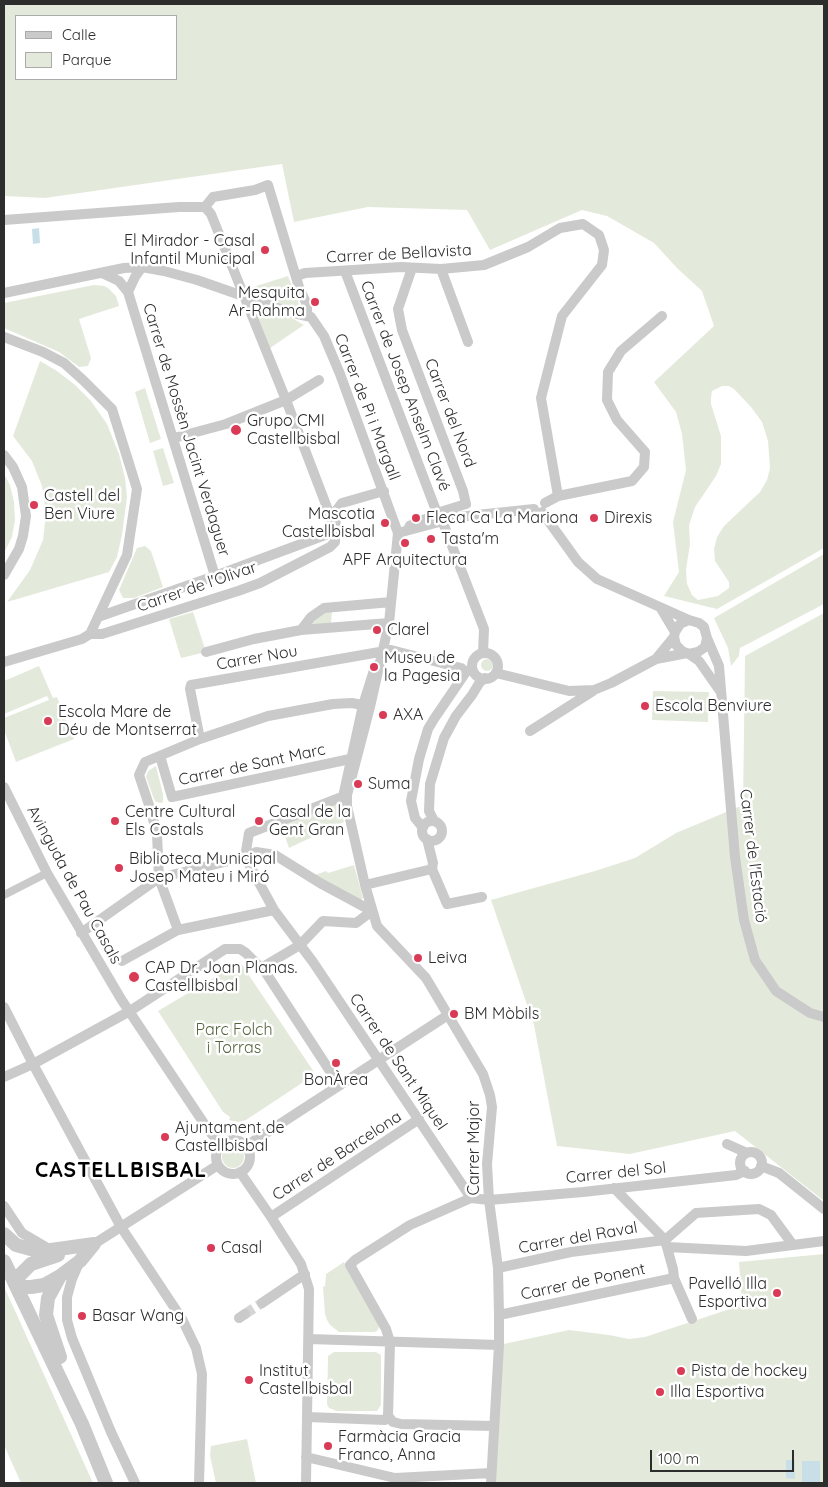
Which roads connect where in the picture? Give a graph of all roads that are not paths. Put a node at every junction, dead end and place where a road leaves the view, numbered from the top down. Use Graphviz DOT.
graph roads {
  1 [pos="205,207"];
  2 [pos="4,220"];
  3 [pos="142,267"];
  4 [pos="412,268"];
  5 [pos="441,269"];
  6 [pos="345,271"];
  7 [pos="102,273"];
  8 [pos="297,276"];
  9 [pos="128,292"];
  10 [pos="4,293"];
  11 [pos="244,296"];
  12 [pos="308,315"];
  13 [pos="662,316"];
  14 [pos="4,336"];
  15 [pos="468,342"];
  16 [pos="320,380"];
  17 [pos="286,400"];
  18 [pos="174,438"];
  19 [pos="4,455"];
  20 [pos="384,491"];
  21 [pos="558,496"];
  22 [pos="540,508"];
  23 [pos="440,516"];
  24 [pos="336,531"];
  25 [pos="402,532"];
  26 [pos="4,575"];
  27 [pos="215,576"];
  28 [pos="391,602"];
  29 [pos="660,606"];
  30 [pos="96,620"];
  31 [pos="689,620"];
  32 [pos="389,622"];
  33 [pos="301,630"];
  34 [pos="109,631"];
  35 [pos="90,634"];
  36 [pos="674,634"];
  37 [pos="707,638"];
  38 [pos="206,652"];
  39 [pos="483,653"];
  40 [pos="688,654"];
  41 [pos="381,656"];
  42 [pos="656,658"];
  43 [pos="4,662"];
  44 [pos="470,672"];
  45 [pos="496,673"];
  46 [pos="486,678"];
  47 [pos="594,690"];
  48 [pos="720,692"];
  49 [pos="362,705"];
  50 [pos="530,731"];
  51 [pos="200,739"];
  52 [pos="160,756"];
  53 [pos="350,759"];
  54 [pos="4,787"];
  55 [pos="347,795"];
  56 [pos="434,821"];
  57 [pos="423,828"];
  58 [pos="427,839"];
  59 [pos="245,857"];
  60 [pos="432,869"];
  61 [pos="47,874"];
  62 [pos="159,878"];
  63 [pos="365,886"];
  64 [pos="4,895"];
  65 [pos="482,897"];
  66 [pos="274,910"];
  67 [pos="372,911"];
  68 [pos="178,930"];
  69 [pos="81,933"];
  70 [pos="300,945"];
  71 [pos="122,961"];
  72 [pos="262,968"];
  73 [pos="4,1007"];
  74 [pos="130,1012"];
  75 [pos="448,1015"];
  76 [pos="824,1017"];
  77 [pos="379,1060"];
  78 [pos="33,1064"];
  79 [pos="4,1077"];
  80 [pos="339,1085"];
  81 [pos="419,1120"];
  82 [pos="221,1144"];
  83 [pos="727,1144"];
  84 [pos="246,1146"];
  85 [pos="747,1153"];
  86 [pos="218,1165"];
  87 [pos="761,1166"];
  88 [pos="240,1172"];
  89 [pos="745,1172"];
  90 [pos="614,1188"];
  91 [pos="471,1198"];
  92 [pos="489,1200"];
  93 [pos="4,1206"];
  94 [pos="824,1209"];
  95 [pos="271,1217"];
  96 [pos="121,1227"];
  97 [pos="4,1234"];
  98 [pos="824,1242"];
  99 [pos="94,1244"];
  100 [pos="666,1244"];
  101 [pos="793,1245"];
  102 [pos="51,1250"];
  103 [pos="4,1261"];
  104 [pos="80,1261"];
  105 [pos="498,1268"];
  106 [pos="305,1274"];
  107 [pos="60,1276"];
  108 [pos="674,1278"];
  109 [pos="17,1287"];
  110 [pos="262,1303"];
  111 [pos="499,1315"];
  112 [pos="692,1319"];
  113 [pos="309,1339"];
  114 [pos="390,1342"];
  115 [pos="499,1345"];
  116 [pos="388,1416"];
  117 [pos="307,1417"];
  118 [pos="82,1424"];
  119 [pos="494,1426"];
  120 [pos="306,1457"];
  121 [pos="491,1478"];
  122 [pos="106,1483"];
  123 [pos="135,1483"];
  124 [pos="199,1483"];
  125 [pos="306,1483"];
  1 -- 2 [label="street"];
  1 -- 8 [label="street"];
  1 -- 11 [label="street"];
  3 -- 7 [label="street"];
  3 -- 9 [label="street, Carrer de Mossèn Jacint Verdaguer"];
  3 -- 11 [label="street"];
  4 -- 5 [label="street, Carrer de Bellavista"];
  4 -- 6 [label="street, Carrer de Bellavista"];
  4 -- 23 [label="street, Carrer del Nord"];
  5 -- 15 [label="street"];
  5 -- 21 [label="street, Carrer de Bellavista"];
  6 -- 8 [label="street, Carrer de Bellavista"];
  6 -- 23 [label="street, Carrer de Josep Anselm Clavé"];
  7 -- 9 [label="street, Carrer de Mossèn Jacint Verdaguer"];
  7 -- 10 [label="street"];
  8 -- 12 [label="street"];
  9 -- 18 [label="street, Carrer de Mossèn Jacint Verdaguer"];
  11 -- 12 [label="street"];
  11 -- 17 [label="street"];
  12 -- 20 [label="street, Carrer de Pi i Margall"];
  13 -- 21 [label="street"];
  14 -- 30 [label="street"];
  16 -- 17 [label="street"];
  17 -- 18 [label="street"];
  17 -- 24 [label="street"];
  18 -- 27 [label="street, Carrer de Mossèn Jacint Verdaguer"];
  19 -- 26 [label="street"];
  20 -- 24 [label="street, Carrer de l'Olivar"];
  20 -- 25 [label="street, Carrer de Pi i Margall"];
  21 -- 22 [label="street"];
  22 -- 23 [label="street"];
  22 -- 29 [label="street, Carrer de l'Estació"];
  23 -- 25 [label="street"];
  23 -- 39 [label="street, Carrer de Josep Anselm Clavé"];
  24 -- 27 [label="street, Carrer de l'Olivar"];
  24 -- 34 [label="street, Carrer de l'Olivar"];
  25 -- 28 [label="street"];
  27 -- 30 [label="street, Carrer de l'Olivar"];
  28 -- 32 [label="street"];
  28 -- 33 [label="street"];
  29 -- 31 [label="street, Carrer de l'Estació"];
  29 -- 36 [label="street, Carrer de l'Estació"];
  30 -- 34 [label="street"];
  30 -- 35 [label="street"];
  31 -- 36 [label="street"];
  31 -- 37 [label="street, Carrer de l'Estació"];
  32 -- 33 [label="street"];
  32 -- 41 [label="street"];
  33 -- 38 [label="street"];
  34 -- 35 [label="street, Carrer de l'Olivar"];
  35 -- 43 [label="street, Carrer de l'Olivar"];
  36 -- 40 [label="street, Carrer de l'Estació"];
  36 -- 42 [label="street"];
  37 -- 40 [label="street"];
  37 -- 48 [label="street, Carrer de l'Estació"];
  39 -- 44 [label="street"];
  39 -- 45 [label="street"];
  40 -- 42 [label="street"];
  40 -- 48 [label="street, Carrer de l'Estació"];
  41 -- 44 [label="street"];
  41 -- 49 [label="street"];
  41 -- 51 [label="street, Carrer Nou"];
  41 -- 55 [label="street"];
  42 -- 47 [label="street"];
  44 -- 46 [label="street"];
  44 -- 57 [label="street"];
  45 -- 46 [label="street"];
  45 -- 47 [label="street"];
  46 -- 56 [label="street"];
  47 -- 50 [label="street"];
  48 -- 76 [label="street, Carrer de l'Estació"];
  49 -- 51 [label="street"];
  49 -- 53 [label="street"];
  51 -- 52 [label="street"];
  52 -- 53 [label="street, Carrer de Sant Marc"];
  52 -- 62 [label="street"];
  53 -- 55 [label="street"];
  54 -- 61 [label="street, Avinguda de Pau Casals"];
  55 -- 59 [label="street"];
  55 -- 63 [label="street, Carrer Major"];
  56 -- 57 [label="street"];
  56 -- 58 [label="street"];
  57 -- 58 [label="street"];
  58 -- 60 [label="street"];
  59 -- 62 [label="street"];
  59 -- 66 [label="street, Carrer de Sant Miquel"];
  59 -- 67 [label="street"];
  60 -- 63 [label="street"];
  60 -- 65 [label="street"];
  61 -- 64 [label="street"];
  61 -- 69 [label="street, Avinguda de Pau Casals"];
  62 -- 68 [label="street"];
  62 -- 69 [label="street"];
  63 -- 67 [label="street, Carrer Major"];
  66 -- 68 [label="street"];
  66 -- 70 [label="street, Carrer de Sant Miquel"];
  67 -- 70 [label="street"];
  67 -- 75 [label="street, Carrer Major"];
  68 -- 71 [label="street"];
  69 -- 74 [label="street, Avinguda de Pau Casals"];
  70 -- 72 [label="street"];
  70 -- 77 [label="street, Carrer de Sant Miquel"];
  72 -- 74 [label="street"];
  72 -- 80 [label="street"];
  73 -- 78 [label="street"];
  74 -- 78 [label="street"];
  74 -- 82 [label="street, Avinguda de Pau Casals"];
  75 -- 77 [label="street"];
  75 -- 92 [label="street, Carrer Major"];
  77 -- 80 [label="street"];
  77 -- 81 [label="street, Carrer de Sant Miquel"];
  78 -- 79 [label="street"];
  78 -- 96 [label="street"];
  80 -- 84 [label="street"];
  81 -- 91 [label="street, Carrer de Sant Miquel"];
  81 -- 95 [label="street, Carrer de Barcelona"];
  82 -- 84 [label="street"];
  82 -- 86 [label="street"];
  83 -- 85 [label="street"];
  84 -- 88 [label="street"];
  85 -- 87 [label="street"];
  85 -- 89 [label="street"];
  86 -- 88 [label="street"];
  86 -- 96 [label="street"];
  87 -- 89 [label="street"];
  87 -- 94 [label="street"];
  88 -- 95 [label="street"];
  89 -- 90 [label="street, Carrer del Sol"];
  90 -- 92 [label="street, Carrer del Sol"];
  90 -- 100 [label="street"];
  91 -- 92 [label="street, Carrer del Sol"];
  91 -- 114 [label="street"];
  92 -- 105 [label="street, Carrer Major"];
  93 -- 102 [label="street"];
  95 -- 106 [label="street"];
  96 -- 99 [label="street"];
  96 -- 124 [label="street"];
  97 -- 102 [label="street"];
  98 -- 101 [label="street, Carrer del Raval"];
  99 -- 102 [label="street"];
  99 -- 104 [label="street"];
  99 -- 109 [label="street"];
  100 -- 101 [label="street, Carrer del Raval"];
  100 -- 101 [label="street"];
  100 -- 105 [label="street, Carrer del Raval"];
  100 -- 108 [label="street"];
  103 -- 109 [label="street"];
  104 -- 107 [label="street"];
  104 -- 123 [label="street"];
  105 -- 111 [label="street, Carrer Major"];
  106 -- 110 [label="street"];
  106 -- 113 [label="street"];
  107 -- 109 [label="street"];
  107 -- 118 [label="street"];
  108 -- 111 [label="street, Carrer de Ponent"];
  108 -- 112 [label="street"];
  109 -- 118 [label="street"];
  111 -- 115 [label="street, Carrer Major"];
  113 -- 114 [label="street"];
  113 -- 117 [label="street"];
  114 -- 115 [label="street"];
  114 -- 116 [label="street"];
  115 -- 119 [label="street, Carrer Major"];
  116 -- 117 [label="street"];
  116 -- 119 [label="street"];
  117 -- 120 [label="street"];
  118 -- 122 [label="street"];
  119 -- 121 [label="street, Carrer Major"];
  120 -- 121 [label="street"];
  120 -- 125 [label="street"];
}
